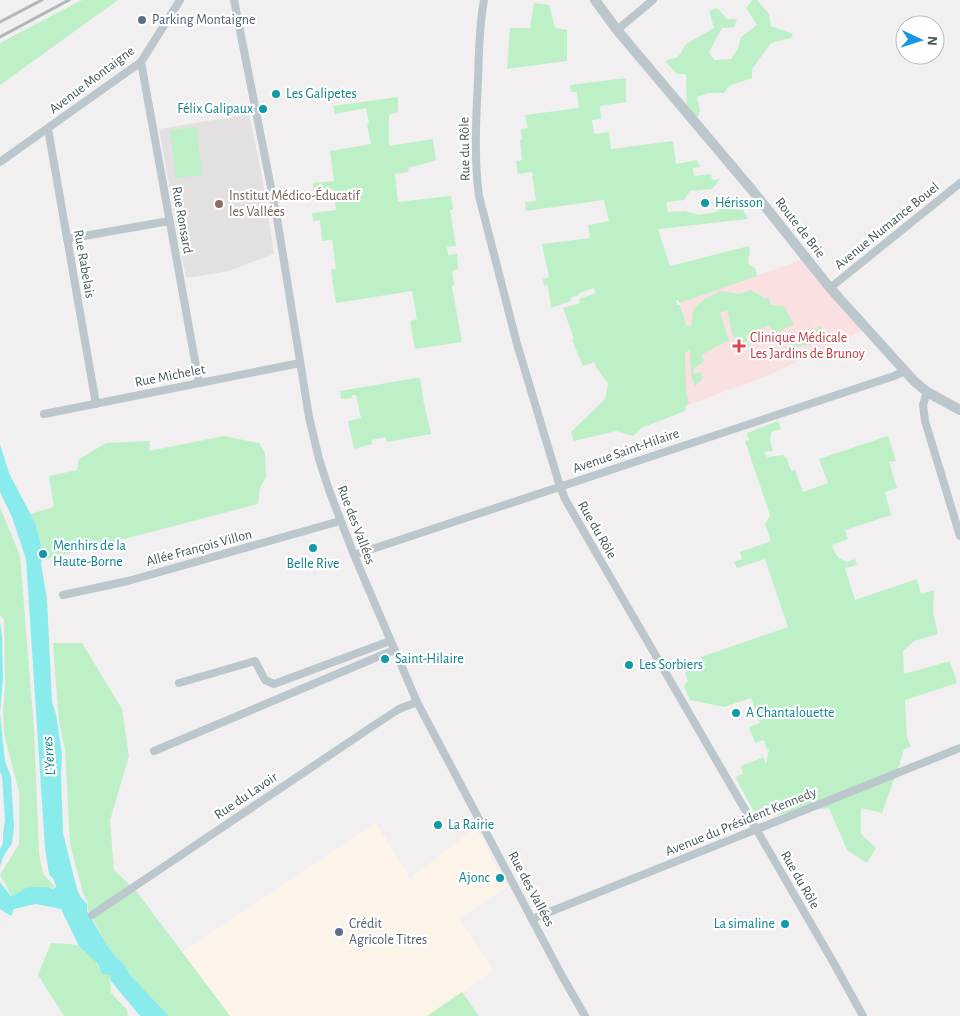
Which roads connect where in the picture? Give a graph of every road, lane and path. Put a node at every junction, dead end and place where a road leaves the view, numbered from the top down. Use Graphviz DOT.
graph roads {
  1 [pos="180,0"];
  2 [pos="234,0"];
  3 [pos="484,0"];
  4 [pos="594,0"];
  5 [pos="653,0"];
  6 [pos="617,30"];
  7 [pos="141,62"];
  8 [pos="48,129"];
  9 [pos="0,162"];
  10 [pos="960,184"];
  11 [pos="169,221"];
  12 [pos="67,238"];
  13 [pos="830,288"];
  14 [pos="300,363"];
  15 [pos="904,371"];
  16 [pos="199,383"];
  17 [pos="928,392"];
  18 [pos="96,404"];
  19 [pos="960,410"];
  20 [pos="44,414"];
  21 [pos="560,486"];
  22 [pos="340,521"];
  23 [pos="960,536"];
  24 [pos="354,555"];
  25 [pos="63,595"];
  26 [pos="390,641"];
  27 [pos="394,650"];
  28 [pos="178,683"];
  29 [pos="417,702"];
  30 [pos="960,748"];
  31 [pos="154,751"];
  32 [pos="757,829"];
  33 [pos="92,915"];
  34 [pos="532,919"];
  35 [pos="585,1016"];
  36 [pos="863,1016"];
  1 -- 7 [label="street, Avenue Montaigne"];
  2 -- 14 [label="street, Rue des Vallées"];
  3 -- 21 [label="street, Rue du Rôle"];
  4 -- 6 [label="street, Route de Brie"];
  5 -- 6 [label="street"];
  6 -- 13 [label="street, Route de Brie"];
  7 -- 8 [label="street, Avenue Montaigne"];
  7 -- 11 [label="street, Rue Ronsard"];
  8 -- 9 [label="street, Avenue Montaigne"];
  8 -- 12 [label="street, Rue Rabelais"];
  10 -- 13 [label="street, Avenue Numance Bouel"];
  11 -- 12 [label="street"];
  11 -- 16 [label="street, Rue Ronsard"];
  12 -- 18 [label="street, Rue Rabelais"];
  13 -- 15 [label="street, Route de Brie"];
  14 -- 16 [label="street, Rue Michelet"];
  14 -- 22 [label="street, Rue des Vallées"];
  15 -- 17 [label="street, Route de Brie"];
  15 -- 21 [label="street, Avenue Saint-Hilaire"];
  16 -- 18 [label="street, Rue Michelet"];
  17 -- 19 [label="street, Route de Brie"];
  17 -- 23 [label="street"];
  18 -- 20 [label="street, Rue Michelet"];
  21 -- 24 [label="street, Avenue Saint-Hilaire"];
  21 -- 32 [label="street, Rue du Rôle"];
  22 -- 24 [label="street, Rue des Vallées"];
  22 -- 25 [label="street, Allée François Villon"];
  24 -- 26 [label="street, Rue des Vallées"];
  26 -- 27 [label="street, Rue des Vallées"];
  26 -- 28 [label="street"];
  27 -- 29 [label="street, Rue des Vallées"];
  27 -- 31 [label="street"];
  29 -- 33 [label="street, Rue du Lavoir"];
  29 -- 34 [label="street, Rue des Vallées"];
  30 -- 32 [label="street, Avenue du Président Kennedy"];
  32 -- 34 [label="street, Avenue du Président Kennedy"];
  32 -- 36 [label="street, Rue du Rôle"];
  34 -- 35 [label="street, Rue des Vallées"];
}
